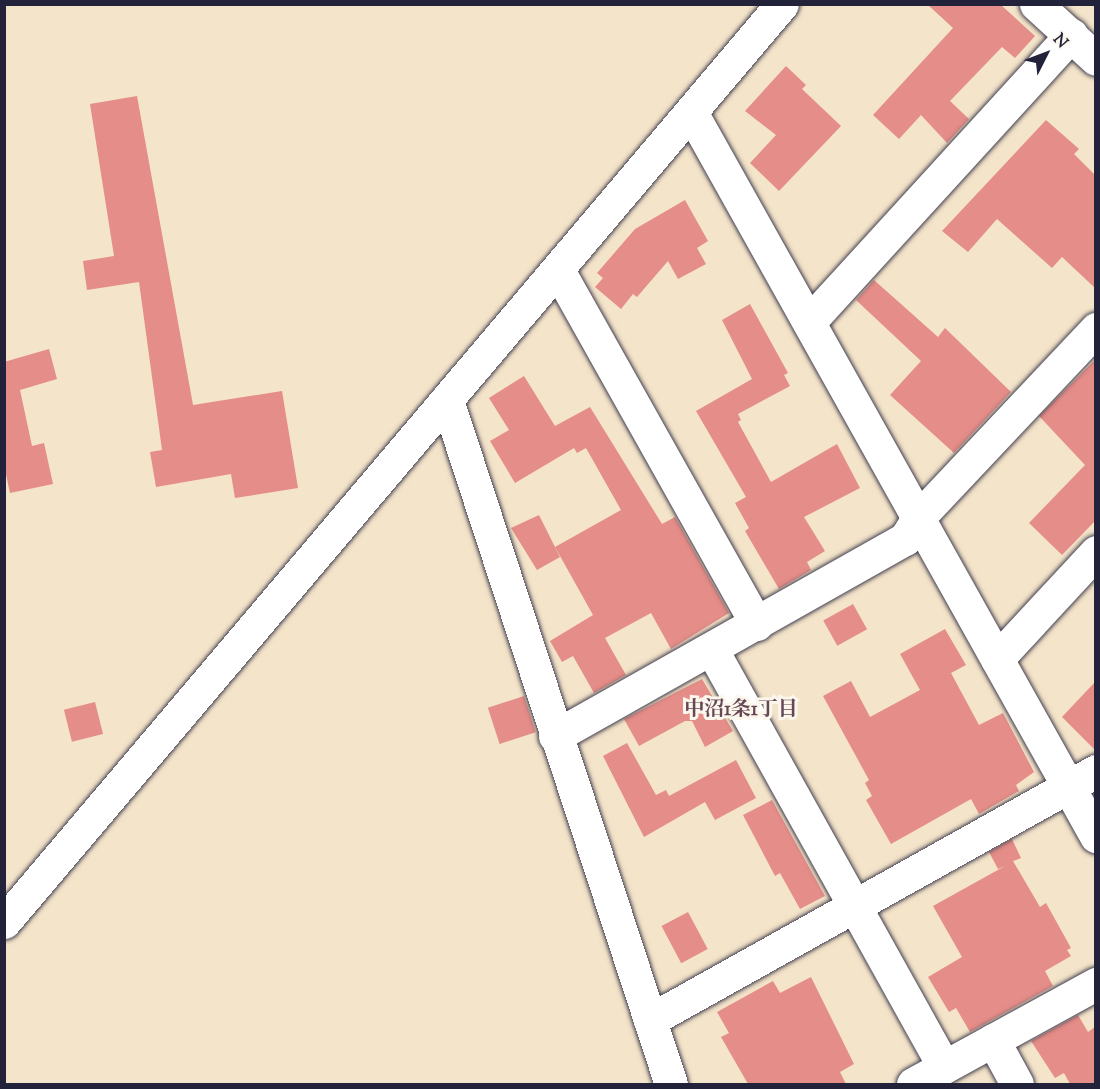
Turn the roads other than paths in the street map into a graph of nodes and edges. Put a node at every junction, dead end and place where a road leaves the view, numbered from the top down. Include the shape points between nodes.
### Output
1 (782, 4) edge
2 (1036, 4) edge
3 (1071, 35) junction
4 (1095, 59) edge
5 (691, 112) junction
6 (558, 270) junction
7 (808, 321) junction
8 (1095, 329) edge
9 (447, 400) junction
10 (918, 518) junction
11 (1095, 552) edge
12 (757, 624) junction
13 (712, 650) junction
14 (997, 659) junction
15 (555, 736) junction
16 (1081, 777) edge
17 (1095, 836) edge
18 (856, 903) junction
19 (4, 922) edge
20 (1095, 984) edge
21 (650, 1020) junction
22 (993, 1040) junction
23 (944, 1067) junction
24 (671, 1084) edge
25 (913, 1084) edge
26 (1017, 1084) edge

1 - 5 street
2 - 3 street
3 - 4 street
3 - 7 street
5 - 6 street
5 - 7 street
6 - 9 street
6 - 12 street
7 - 10 street
8 - 10 street
9 - 15 street
9 - 19 street
10 - 12 street via 905,539
10 - 14 street
11 - 14 street
12 - 13 street
13 - 15 street
13 - 18 street
14 - 16 street
15 - 21 street
16 - 17 street
16 - 18 street
18 - 21 street
18 - 23 street
20 - 22 street
21 - 24 street
22 - 23 street
22 - 26 street
23 - 25 street

